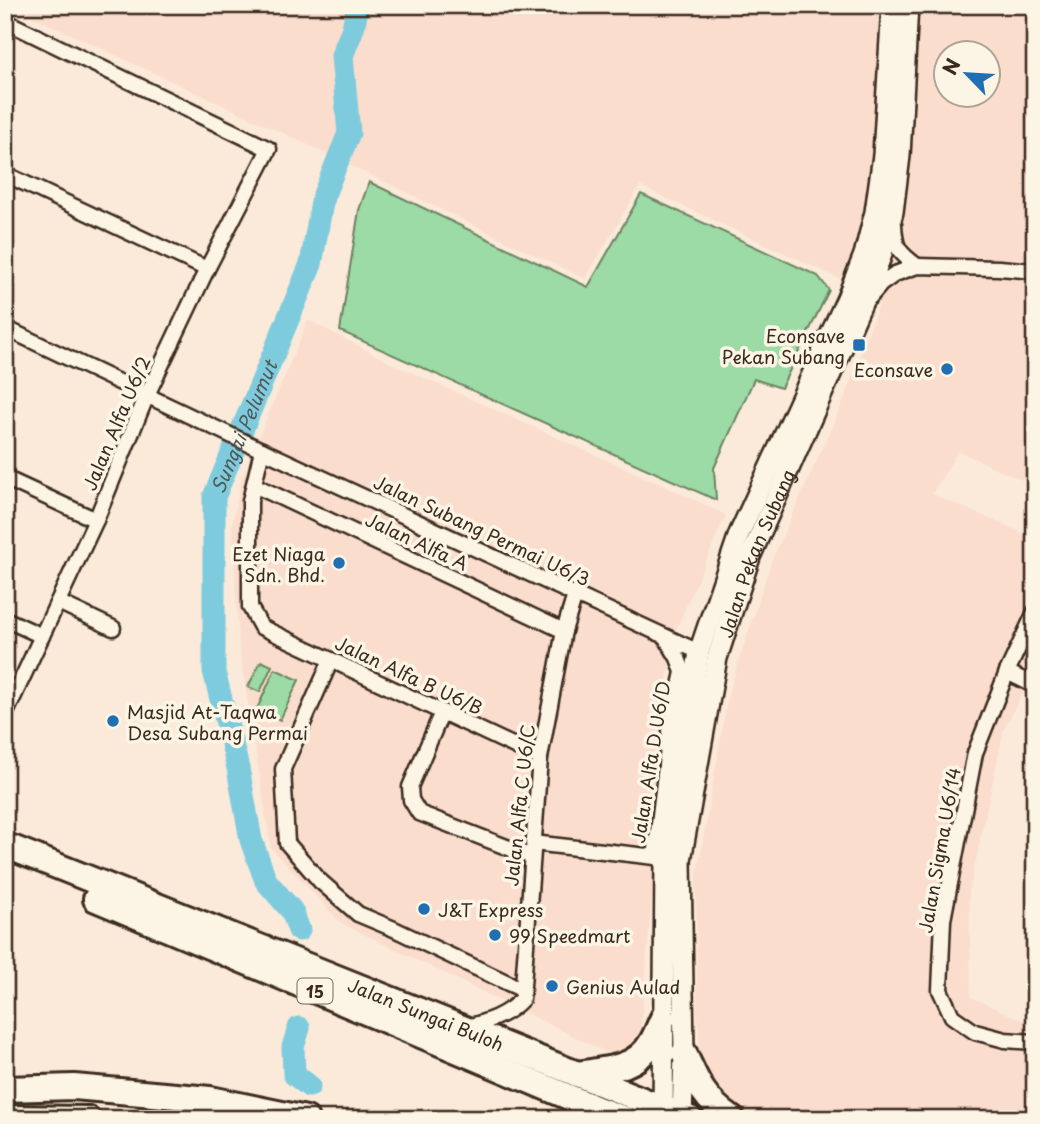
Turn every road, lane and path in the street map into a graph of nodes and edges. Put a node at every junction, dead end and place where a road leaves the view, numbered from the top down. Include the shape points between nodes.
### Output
1 (892, 5) edge
2 (908, 5) edge
3 (5, 21) edge
4 (5, 174) edge
5 (893, 212) junction
6 (917, 266) junction
7 (207, 269) junction
8 (1035, 271) edge
9 (861, 306) junction
10 (5, 328) edge
11 (147, 395) junction
12 (255, 447) junction
13 (5, 478) edge
14 (254, 485) junction
15 (96, 520) junction
16 (575, 595) junction
17 (58, 602) junction
18 (1035, 612) edge
19 (5, 619) edge
20 (113, 628) dead end
21 (564, 631) junction
22 (42, 636) junction
23 (665, 636) junction
24 (699, 652) junction
25 (331, 660) junction
26 (1007, 672) junction
27 (1035, 686) edge
28 (442, 712) junction
29 (5, 715) edge
30 (540, 758) junction
31 (5, 848) edge
32 (533, 850) junction
33 (660, 857) junction
34 (5, 860) edge
35 (523, 990) junction
36 (663, 1018) junction
37 (464, 1028) junction
38 (1035, 1042) edge
39 (684, 1053) junction
40 (577, 1074) junction
41 (5, 1088) edge
42 (605, 1114) edge
43 (676, 1116) edge
44 (5, 1118) edge
45 (88, 1119) edge
46 (306, 1119) edge
47 (625, 1119) edge
48 (732, 1119) edge

1 - 24 main road, Jalan Pekan Subang via 883,155 876,212 864,255 739,534
2 - 5 main road, Jalan Pekan Subang
3 - 7 street, Jalan Alfa U6/2 via 269,149
4 - 7 street
5 - 6 street via 895,241 902,255
5 - 9 main road, Jalan Pekan Subang
6 - 8 street
6 - 9 street via 895,274
7 - 11 street, Jalan Alfa U6/2
9 - 39 main road, Jalan Pekan Subang via 750,557 717,659 681,860
10 - 11 street
11 - 12 street, Jalan Subang Permai U6/3
11 - 15 street, Jalan Alfa U6/2
12 - 14 street
12 - 16 street, Jalan Subang Permai U6/3
13 - 15 street
14 - 21 street, Jalan Alfa A
14 - 25 street, Jalan Alfa B U6/B via 250,607 261,627
15 - 17 street, Jalan Alfa U6/2
16 - 21 street, Jalan Alfa C U6/C
16 - 23 street, Jalan Subang Permai U6/3
17 - 20 street
17 - 22 street, Jalan Alfa U6/2
18 - 26 street, Jalan Sigma U6/14
19 - 22 street
21 - 30 street, Jalan Alfa C U6/C
22 - 29 street, Jalan Alfa U6/2
23 - 24 street, Jalan Subang Permai U6/3
23 - 33 street, Jalan Alfa D U6/D via 683,672 670,732
24 - 33 main road, Jalan Pekan Subang
25 - 28 street, Jalan Alfa B U6/B
25 - 35 street via 284,769 287,843 320,881 358,914
26 - 27 street
26 - 38 street, Jalan Sigma U6/14 via 975,753 943,920 940,989 951,1016 975,1032
28 - 30 street, Jalan Alfa B U6/B
28 - 32 street via 410,787 419,813
30 - 32 street, Jalan Alfa C U6/C
31 - 37 highway, Jalan Sungai Buloh / 15
32 - 33 street
32 - 35 street, Jalan Alfa C U6/C
33 - 36 main road, Jalan Pekan Subang
34 - 42 highway, Jalan Sungai Buloh / 15
35 - 37 street via 522,999 496,1018
36 - 40 highway via 638,1058 625,1066
36 - 43 main road, Jalan Pekan Subang
37 - 40 highway, Jalan Sungai Buloh / 15
39 - 43 main road, Jalan Pekan Subang
39 - 48 highway via 699,1086
40 - 43 highway, Jalan Sungai Buloh / 15
41 - 46 highway via 74,1087 210,1098
42 - 47 highway, Jalan Sungai Buloh / 15
44 - 45 highway

